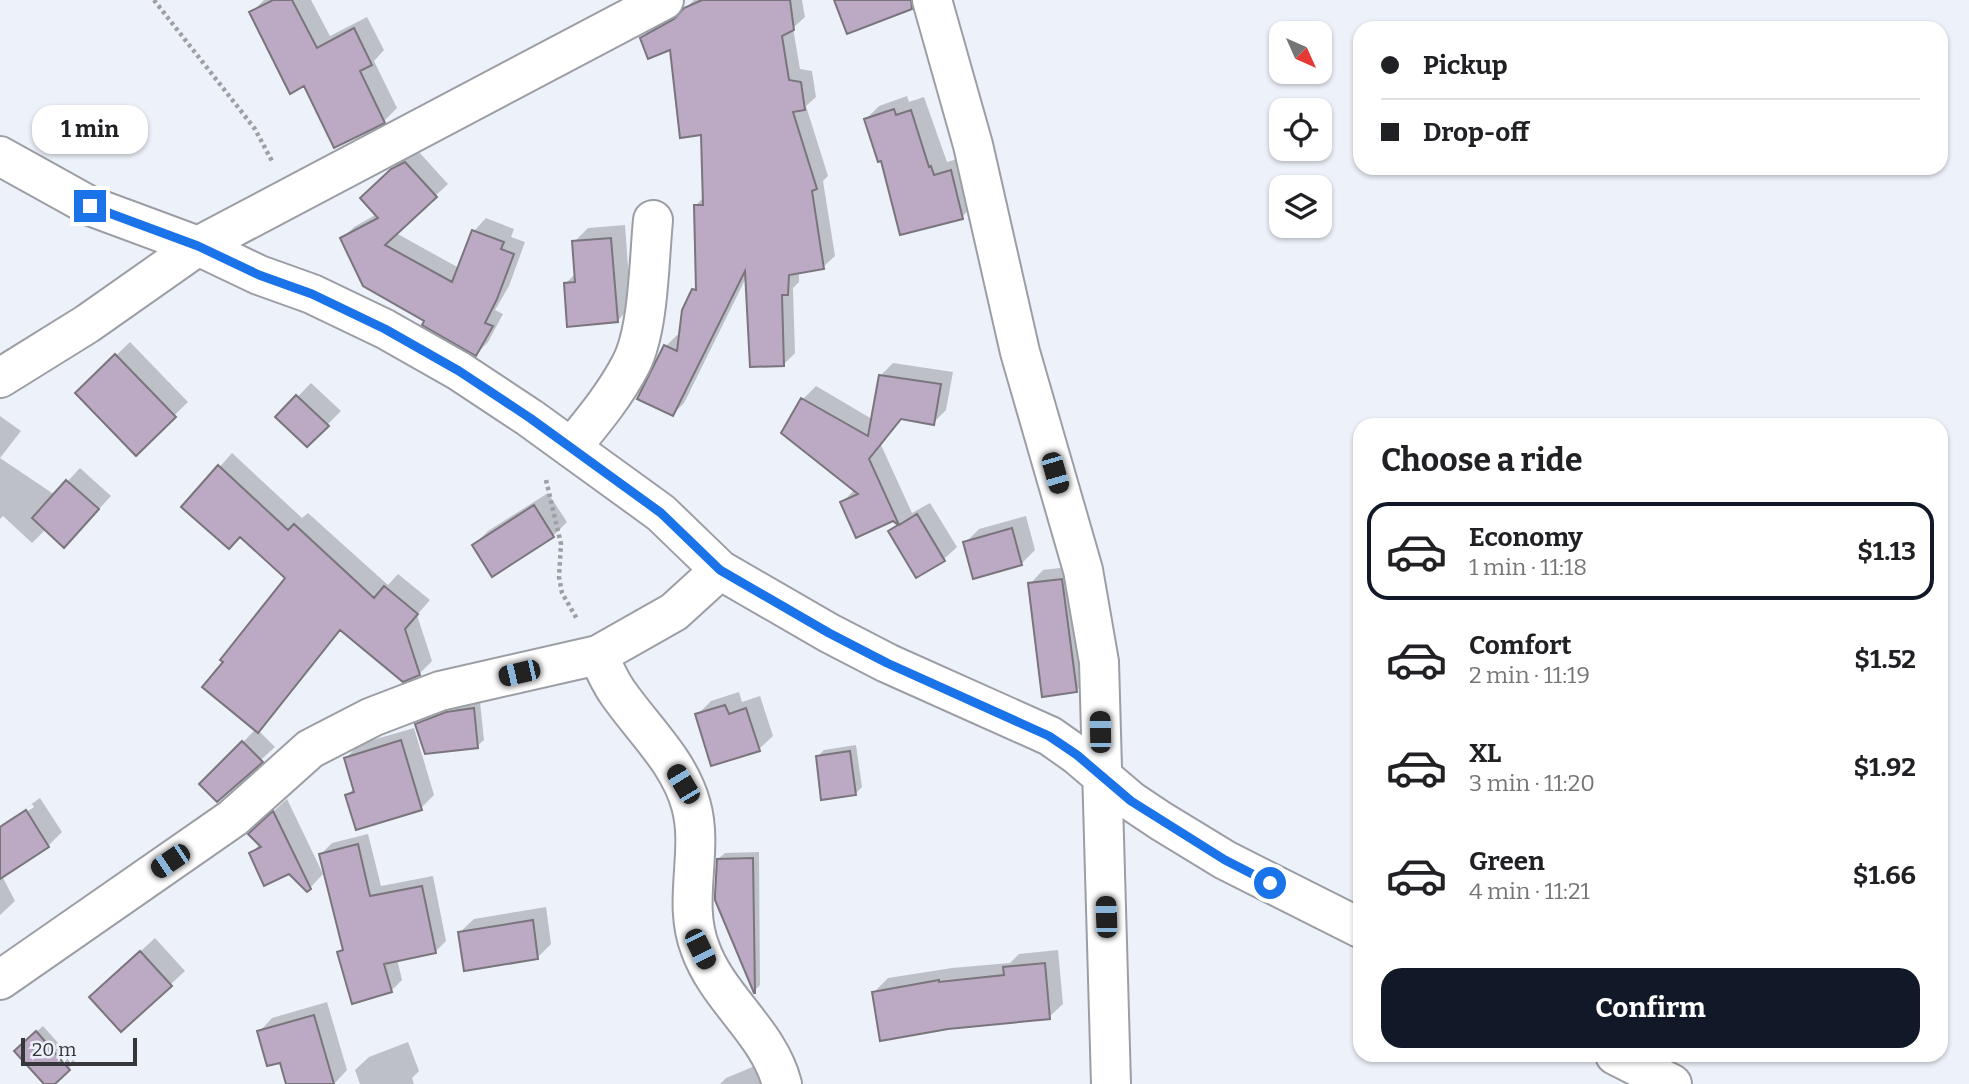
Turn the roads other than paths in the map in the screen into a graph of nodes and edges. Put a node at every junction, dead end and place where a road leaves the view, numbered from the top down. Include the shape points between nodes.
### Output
1 (664, 0) edge
2 (932, 0) edge
3 (0, 156) edge
4 (653, 220) dead end
5 (198, 246) junction
6 (3, 372) edge
7 (571, 448) junction
8 (720, 570) junction
9 (598, 655) junction
10 (1101, 778) junction
11 (1353, 924) edge
12 (0, 981) edge
13 (1629, 1062) edge
14 (782, 1084) edge
15 (1111, 1084) edge
16 (1672, 1084) edge

1 - 5 street
2 - 10 street via 973,145 1020,352 1083,570 1099,662
3 - 5 street via 90,206
4 - 7 street via 644,315 632,362
5 - 6 street via 87,324
5 - 7 street via 385,329 459,371
7 - 8 street via 661,513
8 - 9 street via 674,612
8 - 10 street via 887,663 1049,736
9 - 12 street via 440,691 372,717 310,749 233,818
9 - 14 street via 615,691 683,784 695,835 692,924 700,949 711,972 775,1060
10 - 11 street via 1225,860
10 - 15 street
13 - 16 street

